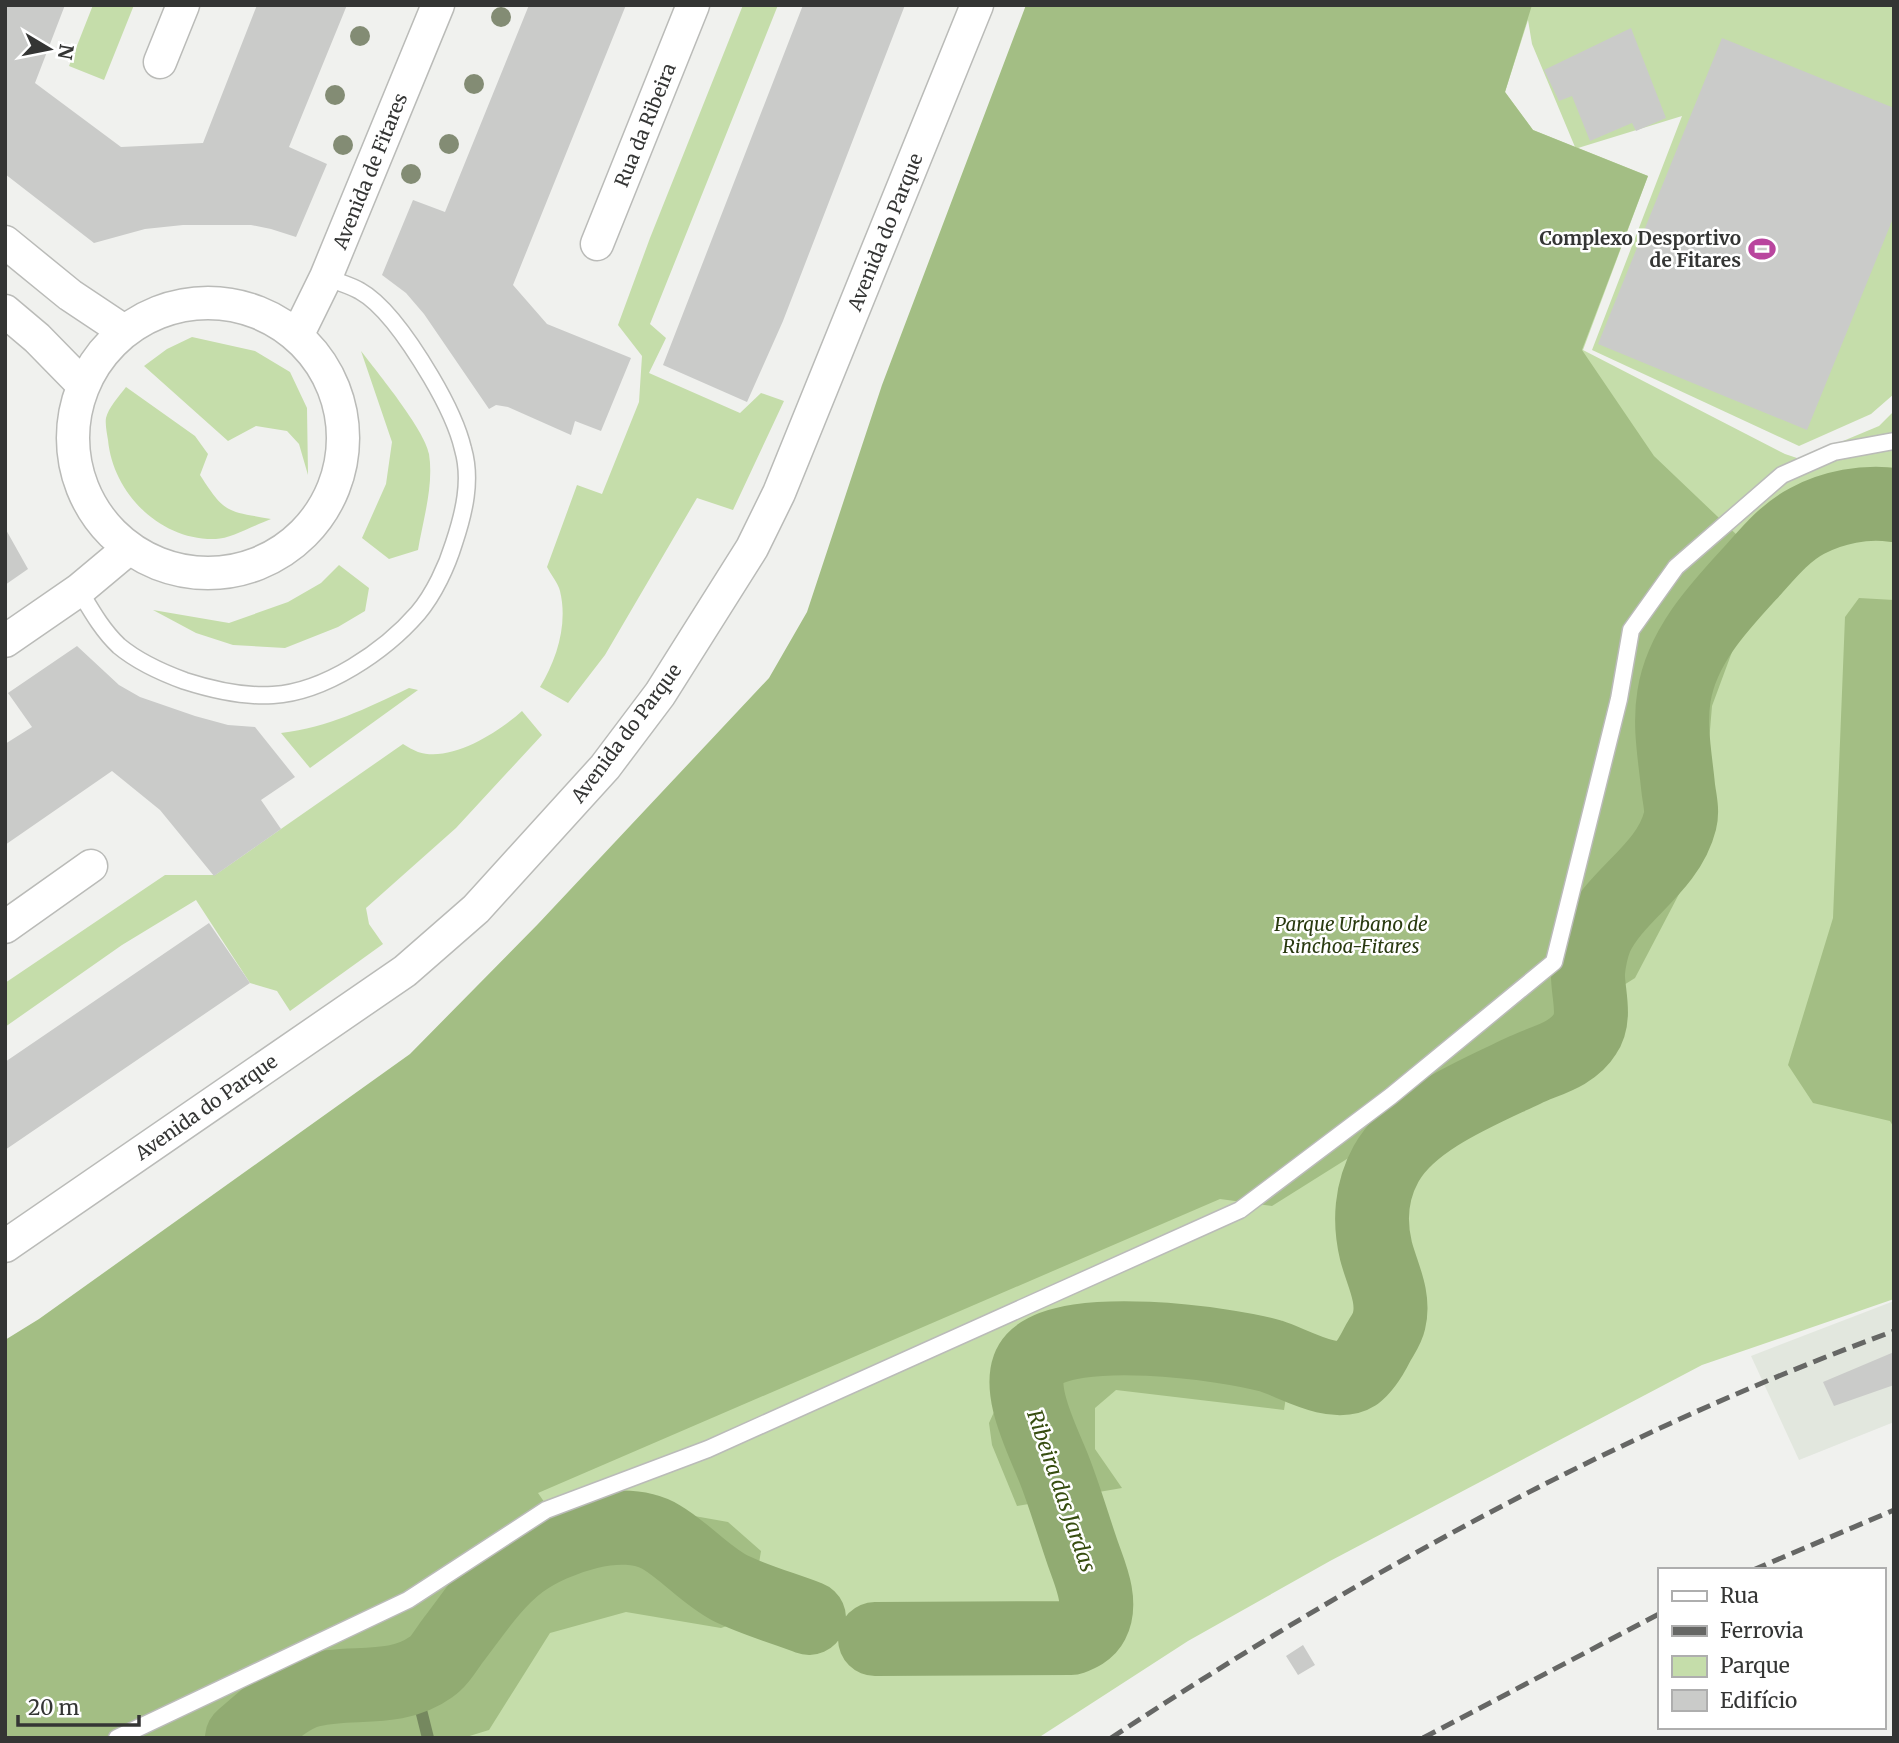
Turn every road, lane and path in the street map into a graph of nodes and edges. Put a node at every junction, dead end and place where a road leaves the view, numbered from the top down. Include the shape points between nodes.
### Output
1 (183, 5) edge
2 (438, 5) edge
3 (693, 5) edge
4 (977, 5) edge
5 (159, 62) dead end
6 (5, 242) edge
7 (597, 244) dead end
8 (326, 277) junction
9 (5, 312) edge
10 (124, 331) junction
11 (297, 335) junction
12 (83, 386) junction
13 (1894, 441) edge
14 (128, 549) junction
15 (79, 590) junction
16 (5, 641) edge
17 (91, 866) dead end
18 (5, 927) edge
19 (5, 1246) edge
20 (117, 1738) edge

1 - 5 street
2 - 8 street, Avenida de Fitares
3 - 7 street, Rua da Ribeira
4 - 19 street, Avenida do Parque via 779,493 752,548 660,694 605,767 476,909 405,971
6 - 10 street via 70,295
8 - 11 street, Avenida de Fitares
8 - 15 lane via 362,292 410,341 446,402 464,450 467,489 459,529 447,564 419,612 379,650 343,672 308,688 275,695 241,694 173,677 120,646 96,620
9 - 12 street
10 - 11 street via 156,312 193,303 230,304 266,315
10 - 12 street via 100,355
11 - 14 street via 324,368 340,407 343,449 333,489 312,526 283,551 246,568 205,575 165,568
12 - 14 street via 73,421 74,457 83,492 102,523
13 - 20 lane via 1834,452 1782,475 1676,568 1631,630 1619,699 1554,962 1391,1096 1240,1210 708,1449 547,1510 408,1600
14 - 15 street
15 - 16 street
17 - 18 street

